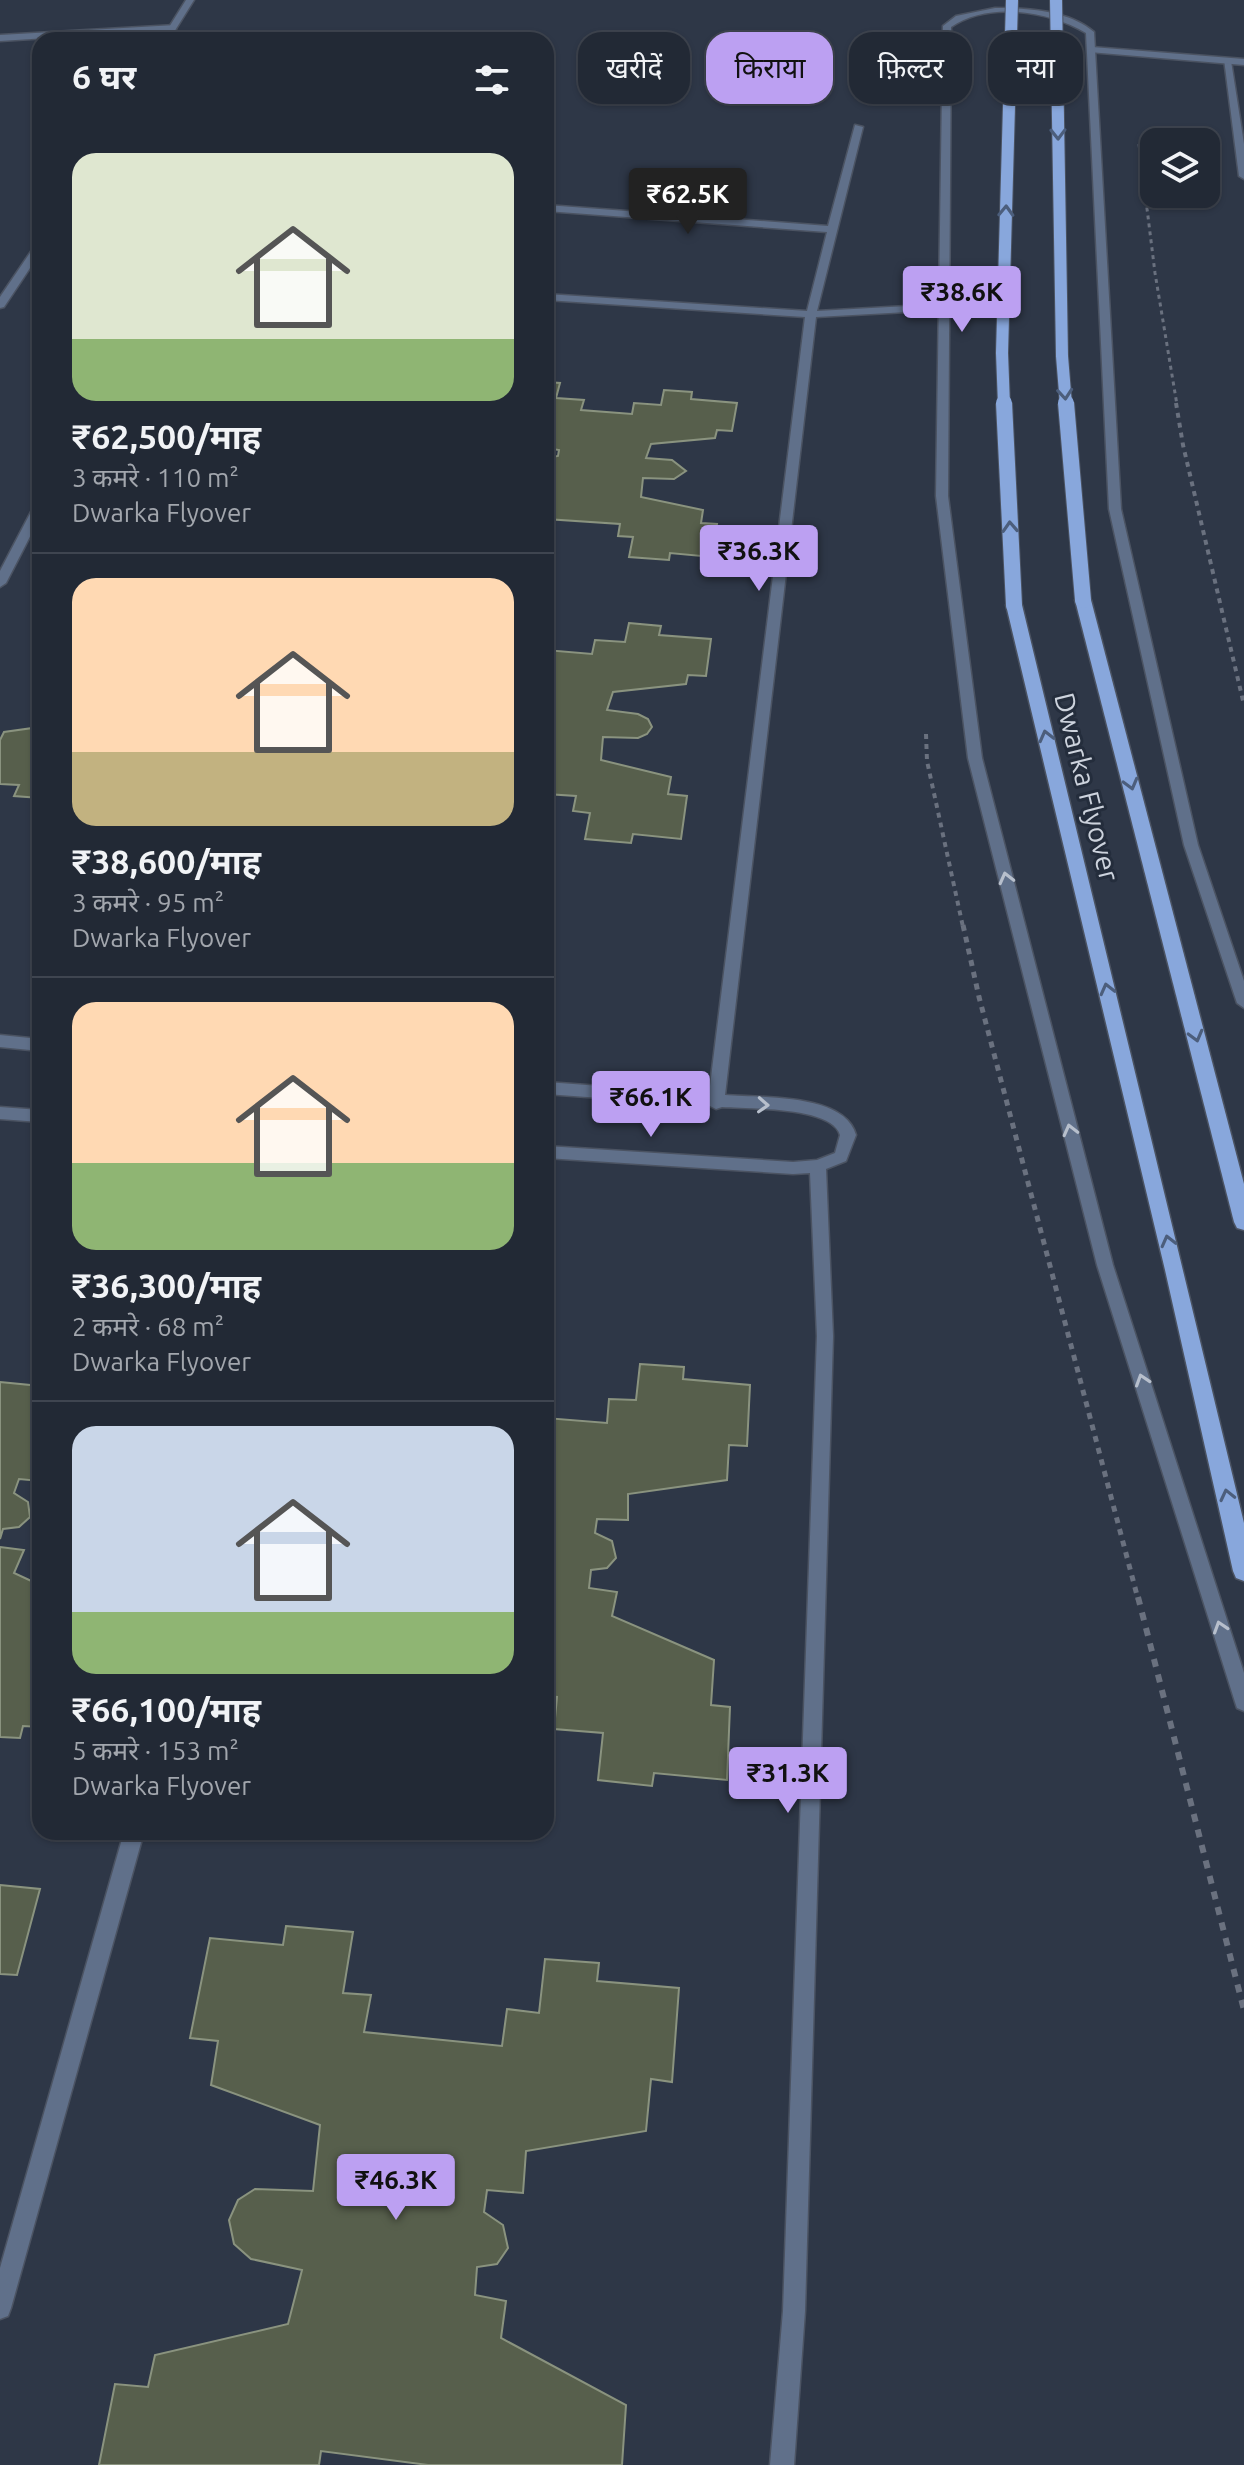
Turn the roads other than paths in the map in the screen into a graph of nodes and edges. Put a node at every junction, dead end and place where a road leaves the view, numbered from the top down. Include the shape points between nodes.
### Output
1 (190, 0) edge
2 (1012, 0) edge
3 (1056, 0) edge
4 (173, 27) junction
5 (94, 32) edge
6 (170, 32) edge
7 (32, 36) edge
8 (0, 38) edge
9 (1092, 50) junction
10 (1227, 61) junction
11 (1244, 62) edge
12 (858, 127) dead end
13 (1244, 176) edge
14 (554, 209) edge
15 (832, 229) junction
16 (32, 264) edge
17 (554, 298) edge
18 (0, 305) edge
19 (944, 307) junction
20 (811, 314) junction
21 (32, 521) edge
22 (0, 583) edge
23 (1244, 1003) edge
24 (0, 1041) edge
25 (32, 1044) edge
26 (554, 1089) edge
27 (716, 1103) junction
28 (0, 1113) edge
29 (32, 1115) edge
30 (554, 1153) edge
31 (818, 1166) junction
32 (1244, 1222) edge
33 (1244, 1571) edge
34 (1244, 1702) edge
35 (132, 1840) edge
36 (0, 2308) edge
37 (782, 2465) edge

1 - 4 street
33 -> 2 main road, Dwarka Flyover, bridge via 1014,605 1002,353
3 -> 32 main road, Dwarka Flyover, bridge via 1062,356 1083,600
4 - 5 street
4 - 6 street
7 - 8 street
9 - 10 street
9 - 19 street via 1090,32 1076,21 1027,5 982,4 950,20
9 - 23 street via 1115,509 1191,845
10 - 11 street
10 - 13 street
12 - 15 street
14 - 15 street
15 - 20 street
16 - 18 street
17 - 20 street
19 - 20 street
34 -> 19 street via 1105,1265 975,758 942,496
20 - 27 street
21 - 22 street
24 - 25 street
26 - 27 street
27 -> 31 street via 804,1107 833,1114 846,1126 849,1143 841,1157
28 - 29 street
30 - 31 street
31 - 37 street via 825,1352 794,2311
35 - 36 street

